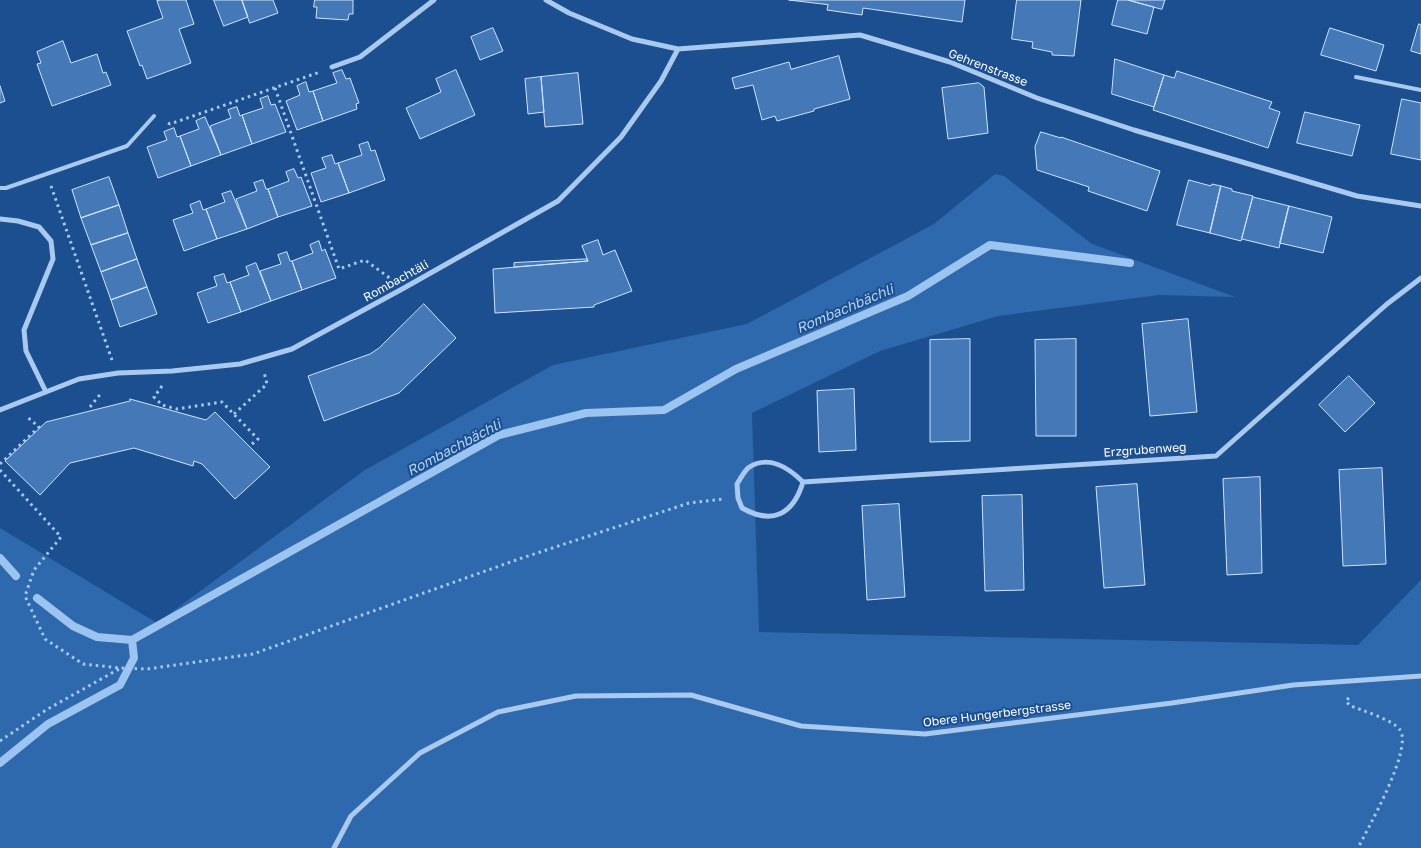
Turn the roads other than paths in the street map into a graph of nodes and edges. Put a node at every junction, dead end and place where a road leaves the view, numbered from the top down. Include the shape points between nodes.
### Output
1 (434, 0) edge
2 (546, 0) edge
3 (678, 49) junction
4 (332, 67) road end
5 (1356, 77) dead end
6 (1421, 90) edge
7 (154, 116) road end
8 (0, 188) edge
9 (1421, 206) edge
10 (0, 219) edge
11 (1421, 278) edge
12 (46, 392) junction
13 (0, 410) edge
14 (803, 482) junction
15 (1421, 676) edge
16 (334, 848) edge

1 - 4 street via 360,56
2 - 3 street, Gehrenstrasse via 632,39
3 - 9 street, Gehrenstrasse via 860,35 950,62 1037,98 1134,130 1357,196
3 - 12 street, Rombachtäli via 661,81 620,137 558,201 292,349 240,364 118,373 79,380
5 - 6 lane
7 - 8 lane via 127,146
10 - 12 street via 18,220 39,227 50,241 53,259 24,330 26,351
11 - 14 street, Erzgrubenweg via 1387,304 1216,456
12 - 13 street, Rombachtäli
14 - 14 street via 792,504 773,517 742,508 736,484 747,469 761,462 791,470
15 - 16 street, Obere Hungerbergstrasse via 1293,685 925,734 801,726 691,695 576,696 498,712 420,753 351,816

